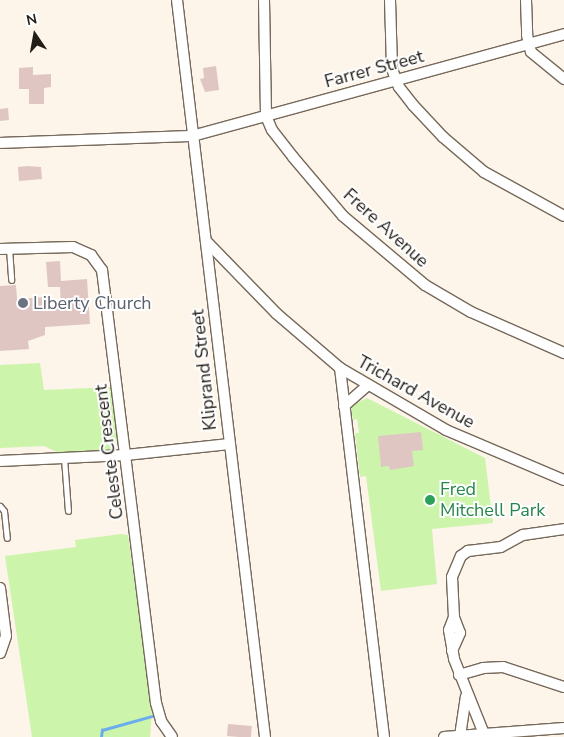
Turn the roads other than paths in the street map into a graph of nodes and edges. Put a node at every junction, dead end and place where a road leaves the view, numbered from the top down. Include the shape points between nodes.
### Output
1 (177, 0) edge
2 (264, 0) edge
3 (390, 0) edge
4 (526, 0) edge
5 (564, 34) edge
6 (528, 44) junction
7 (564, 79) edge
8 (396, 81) junction
9 (266, 116) junction
10 (192, 136) junction
11 (0, 143) edge
12 (564, 216) edge
13 (207, 242) junction
14 (5, 248) edge
15 (11, 280) dead end
16 (564, 353) edge
17 (340, 368) junction
18 (367, 386) junction
19 (344, 406) junction
20 (228, 444) junction
21 (126, 455) junction
22 (64, 458) junction
23 (0, 460) edge
24 (564, 480) edge
25 (0, 506) edge
26 (68, 511) dead end
27 (564, 530) edge
28 (7, 538) dead end
29 (0, 588) edge
30 (0, 653) edge
31 (460, 675) junction
32 (564, 686) edge
33 (466, 696) junction
34 (564, 728) edge
35 (484, 734) junction
36 (460, 736) edge
37 (172, 737) edge
38 (265, 737) edge
39 (384, 737) edge
40 (444, 737) edge

1 - 10 street, Kliprand Street
2 - 9 street, Frere Avenue
3 - 8 street via 390,64
4 - 6 street
5 - 6 street, Farrer Street
6 - 7 street via 535,57
6 - 8 street, Farrer Street
8 - 9 street, Farrer Street
8 - 12 street via 428,122 464,156 506,186
9 - 10 street, Farrer Street
9 - 16 street, Frere Avenue via 276,136 344,216 425,285 471,312
10 - 11 street, Farrer Street
10 - 13 street, Kliprand Street
13 - 17 street, Trichard Avenue via 277,314
13 - 20 street, Kliprand Street
14 - 15 lane
14 - 21 street, Celeste Crescent via 73,247 86,251 99,264 106,286
17 - 18 street, Trichard Avenue
17 - 19 street
18 - 19 street
18 - 24 street, Trichard Avenue via 446,430
19 - 39 street
20 - 21 street
20 - 38 street, Kliprand Street
21 - 22 street
21 - 37 street, Celeste Crescent via 156,702 161,721
22 - 23 street
22 - 26 lane
25 - 28 lane via 4,511
27 - 31 street via 527,534 501,547 463,553 452,577 454,617 460,633 452,651
29 - 30 street via 6,636
31 - 32 street via 483,668 503,668
31 - 33 street
33 - 35 street
33 - 36 street
34 - 35 street
35 - 36 street
36 - 40 street

